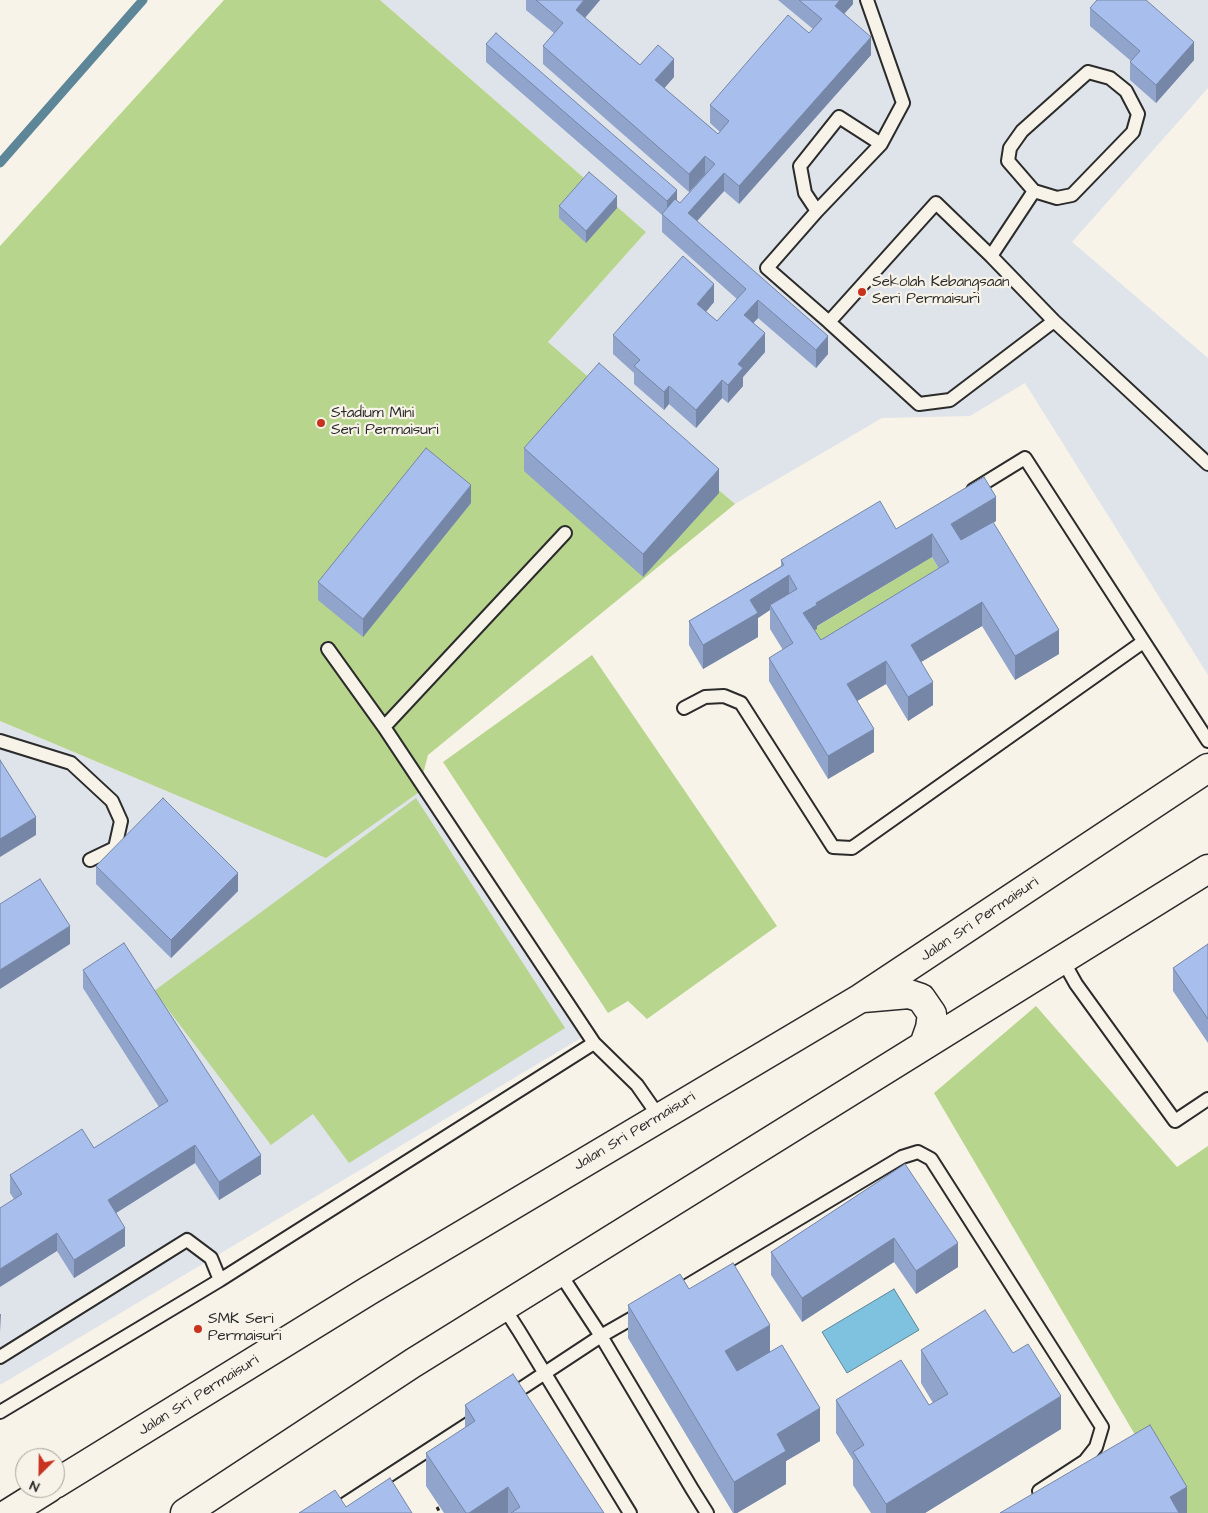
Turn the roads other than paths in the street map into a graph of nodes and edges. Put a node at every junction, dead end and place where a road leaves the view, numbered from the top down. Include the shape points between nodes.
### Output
1 (867, 0) edge
2 (880, 144) junction
3 (1034, 191) junction
4 (817, 211) junction
5 (991, 256) junction
6 (1054, 321) junction
7 (829, 322) junction
8 (1208, 464) edge
9 (958, 498) edge
10 (565, 533) dead end
11 (1143, 642) junction
12 (328, 649) dead end
13 (684, 708) dead end
14 (384, 727) junction
15 (0, 741) edge
16 (1208, 742) edge
17 (1208, 768) edge
18 (90, 860) dead end
19 (1208, 869) edge
20 (1062, 959) junction
21 (861, 998) junction
22 (594, 1043) junction
23 (924, 1045) junction
24 (1208, 1099) edge
25 (660, 1118) junction
26 (559, 1272) junction
27 (220, 1280) junction
28 (503, 1306) junction
29 (601, 1336) junction
30 (0, 1357) edge
31 (545, 1373) junction
32 (0, 1412) edge
33 (65, 1478) edge
34 (1029, 1497) edge
35 (33, 1498) edge
36 (9, 1513) edge
37 (185, 1513) edge
38 (331, 1513) edge
39 (630, 1513) edge
40 (707, 1513) edge

1 - 2 lane via 903,103
2 - 4 lane
2 - 4 lane via 839,117 800,166 805,193
3 - 3 lane via 1008,162 1010,148 1022,131 1088,72 1110,78 1126,91 1138,114 1133,132 1072,195 1057,198
3 - 5 lane
4 - 7 lane via 767,268
5 - 6 lane
5 - 7 lane via 936,203
6 - 7 lane via 950,400 919,404
6 - 8 lane
9 - 11 lane via 1025,458
10 - 14 lane
11 - 13 lane via 852,848 833,847 741,704 724,696 705,698
11 - 16 lane
12 - 14 lane
14 - 22 lane
15 - 18 lane via 71,763 112,801 121,821 116,848
17 - 21 street, Jalan Sri Permaisuri
19 - 20 street
20 - 23 street
20 - 24 lane via 1076,984 1175,1120
21 - 23 street via 909,994 921,998 932,1014
21 - 25 street, Jalan Sri Permaisuri
22 - 25 lane via 637,1085
22 - 27 lane
23 - 26 street
25 - 33 street, Jalan Sri Permaisuri via 368,1291
26 - 28 street
26 - 29 lane
27 - 30 lane via 211,1258 187,1240
27 - 32 lane
28 - 31 lane
28 - 37 street
29 - 31 lane
29 - 34 lane via 902,1157 918,1152 931,1159 1102,1428 1096,1447 1086,1461
29 - 40 lane
31 - 38 lane
31 - 39 lane
35 - 36 street

